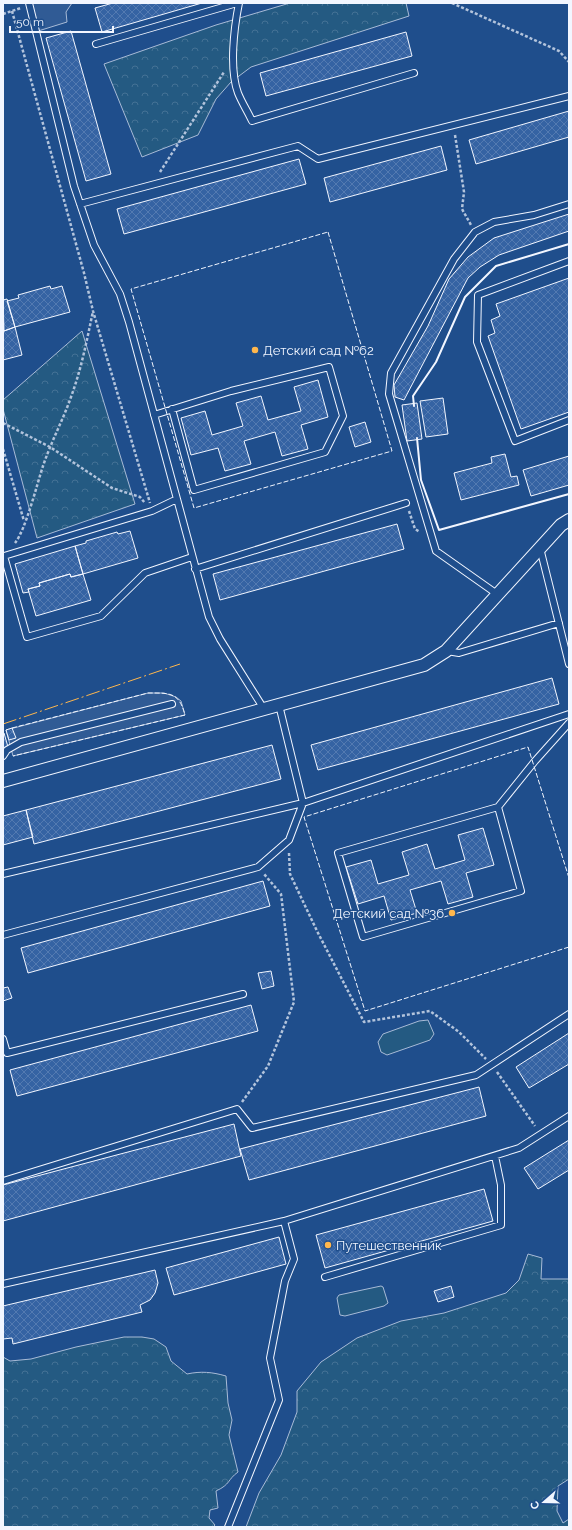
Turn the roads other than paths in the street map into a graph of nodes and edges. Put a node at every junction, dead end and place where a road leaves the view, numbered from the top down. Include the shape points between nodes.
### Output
1 (29, 3) edge
2 (238, 3) edge
3 (96, 44) dead end
4 (414, 73) dead end
5 (569, 96) edge
6 (80, 204) junction
7 (569, 204) edge
8 (569, 260) edge
9 (172, 410) junction
10 (154, 415) junction
11 (569, 420) edge
12 (177, 499) junction
13 (406, 502) dead end
14 (569, 520) edge
15 (540, 548) junction
16 (192, 557) junction
17 (195, 569) junction
18 (496, 594) junction
19 (559, 623) junction
20 (446, 651) junction
21 (569, 664) edge
22 (172, 704) dead end
23 (279, 705) junction
24 (264, 709) junction
25 (569, 714) edge
26 (569, 723) edge
27 (3, 756) edge
28 (3, 781) edge
29 (303, 803) junction
30 (498, 808) junction
31 (3, 874) edge
32 (3, 935) edge
33 (243, 994) dead end
34 (569, 1014) edge
35 (3, 1038) edge
36 (569, 1116) edge
37 (495, 1156) junction
38 (3, 1181) edge
39 (284, 1221) junction
40 (325, 1277) dead end
41 (3, 1284) edge
42 (228, 1527) edge

1 - 6 lane
2 - 3 lane
2 - 4 lane via 233,58 238,92 252,121
5 - 6 lane via 318,159 298,146
6 - 10 lane via 94,245 120,294
7 - 18 lane via 494,222 475,232 454,259 391,373 389,394 436,551
8 - 11 lane via 478,296 477,342 515,441
9 - 9 lane via 232,391 329,367 343,416 325,452 194,490
9 - 10 lane
10 - 12 lane
12 - 16 lane
12 - 16 lane via 152,511 4,556 27,637 101,616 145,573
13 - 17 lane
14 - 15 street
15 - 18 street
15 - 19 lane
16 - 17 lane
17 - 24 lane via 209,617 220,640
18 - 20 street
19 - 20 lane via 459,653
19 - 21 lane
20 - 23 street via 424,665
22 - 27 lane via 21,742 7,750
23 - 24 street
23 - 29 lane
24 - 28 street
25 - 29 lane
26 - 30 lane
29 - 31 lane
29 - 32 lane via 289,840 258,867
30 - 30 lane via 338,853 363,937 521,891
33 - 35 lane via 7,1052
34 - 38 lane via 476,1075 252,1128 237,1109
36 - 37 lane via 519,1148
37 - 39 lane
37 - 40 lane via 501,1185 501,1225
39 - 41 lane
39 - 42 lane via 294,1260 285,1281 270,1358 279,1400

